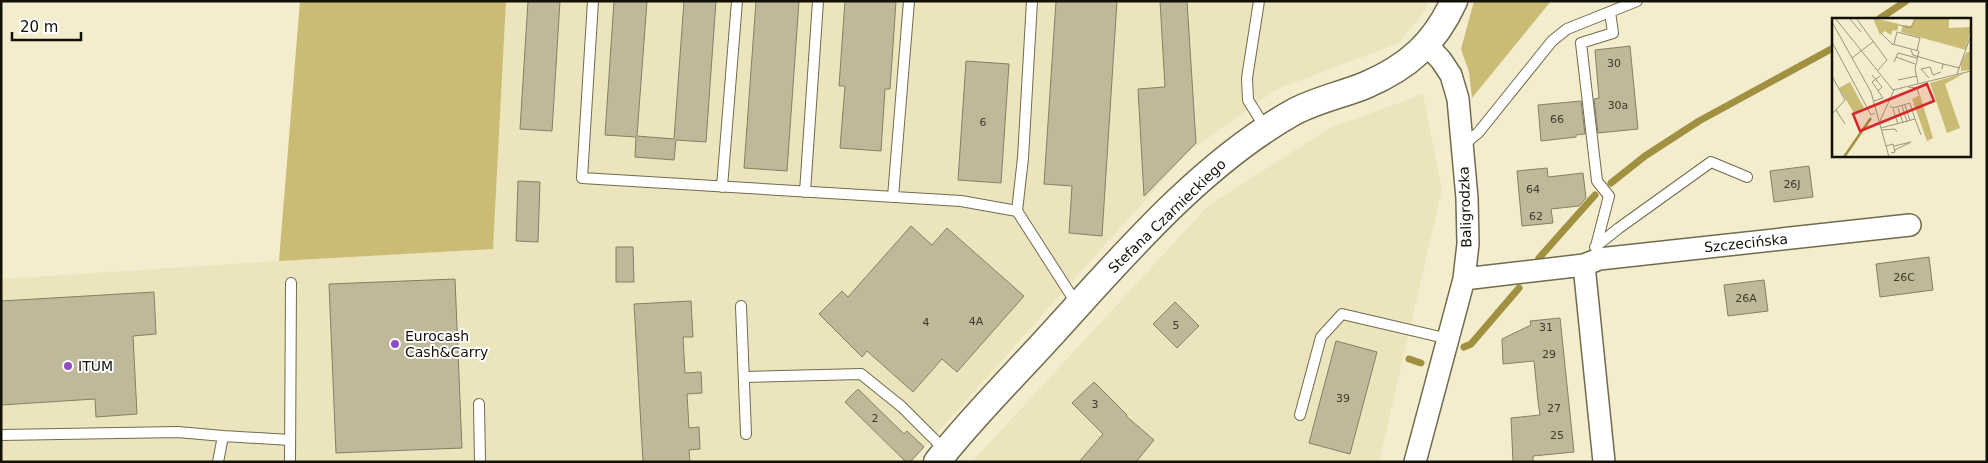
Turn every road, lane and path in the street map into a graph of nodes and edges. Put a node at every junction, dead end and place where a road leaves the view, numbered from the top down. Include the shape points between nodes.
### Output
1 (593, 1) edge
2 (737, 1) edge
3 (818, 1) edge
4 (909, 1) edge
5 (1032, 1) edge
6 (1259, 1) edge
7 (1454, 1) edge
8 (1637, 1) edge
9 (1610, 12) junction
10 (1427, 45) junction
11 (1266, 130) junction
12 (1462, 146) junction
13 (1747, 177) dead end
14 (722, 186) junction
15 (805, 192) junction
16 (892, 197) junction
17 (1017, 210) junction
18 (1910, 225) dead end
19 (1596, 246) junction
20 (1584, 265) junction
21 (1464, 279) junction
22 (291, 283) dead end
23 (741, 306) dead end
24 (1078, 306) junction
25 (1449, 339) junction
26 (744, 377) junction
27 (479, 404) dead end
28 (1300, 415) dead end
29 (746, 434) dead end
30 (1, 435) edge
31 (224, 436) junction
32 (290, 440) junction
33 (941, 456) edge
34 (218, 462) edge
35 (290, 462) edge
36 (480, 462) edge
37 (1415, 462) edge
38 (1604, 462) edge

1 - 14 lane via 582,178
2 - 14 lane
3 - 15 lane
4 - 16 lane
5 - 17 lane
6 - 11 lane via 1247,78 1248,100
7 - 10 street, Stefana Czarnieckiego
8 - 9 lane
9 - 12 lane via 1567,29 1552,41 1478,133
9 - 19 lane via 1613,33 1582,43 1597,181 1609,196
10 - 11 street, Stefana Czarnieckiego via 1398,69 1293,113
10 - 12 street, Baligrodzka via 1451,75 1458,99
11 - 24 street, Stefana Czarnieckiego via 1195,186
12 - 21 street, Baligrodzka via 1468,244
13 - 19 lane via 1711,162
14 - 15 lane
15 - 16 lane
16 - 17 lane via 961,201
17 - 24 lane
18 - 20 street, Szczecińska via 1599,259
19 - 20 lane
20 - 21 street, Szczecińska
20 - 38 street
21 - 25 street, Baligrodzka
22 - 32 lane
23 - 26 lane
24 - 33 street, Stefana Czarnieckiego
25 - 28 lane via 1342,314 1321,337
25 - 37 street, Baligrodzka
26 - 29 lane
26 - 33 lane via 861,374 902,407
27 - 36 lane
30 - 31 lane via 178,432
31 - 32 lane
31 - 34 lane
32 - 35 lane

